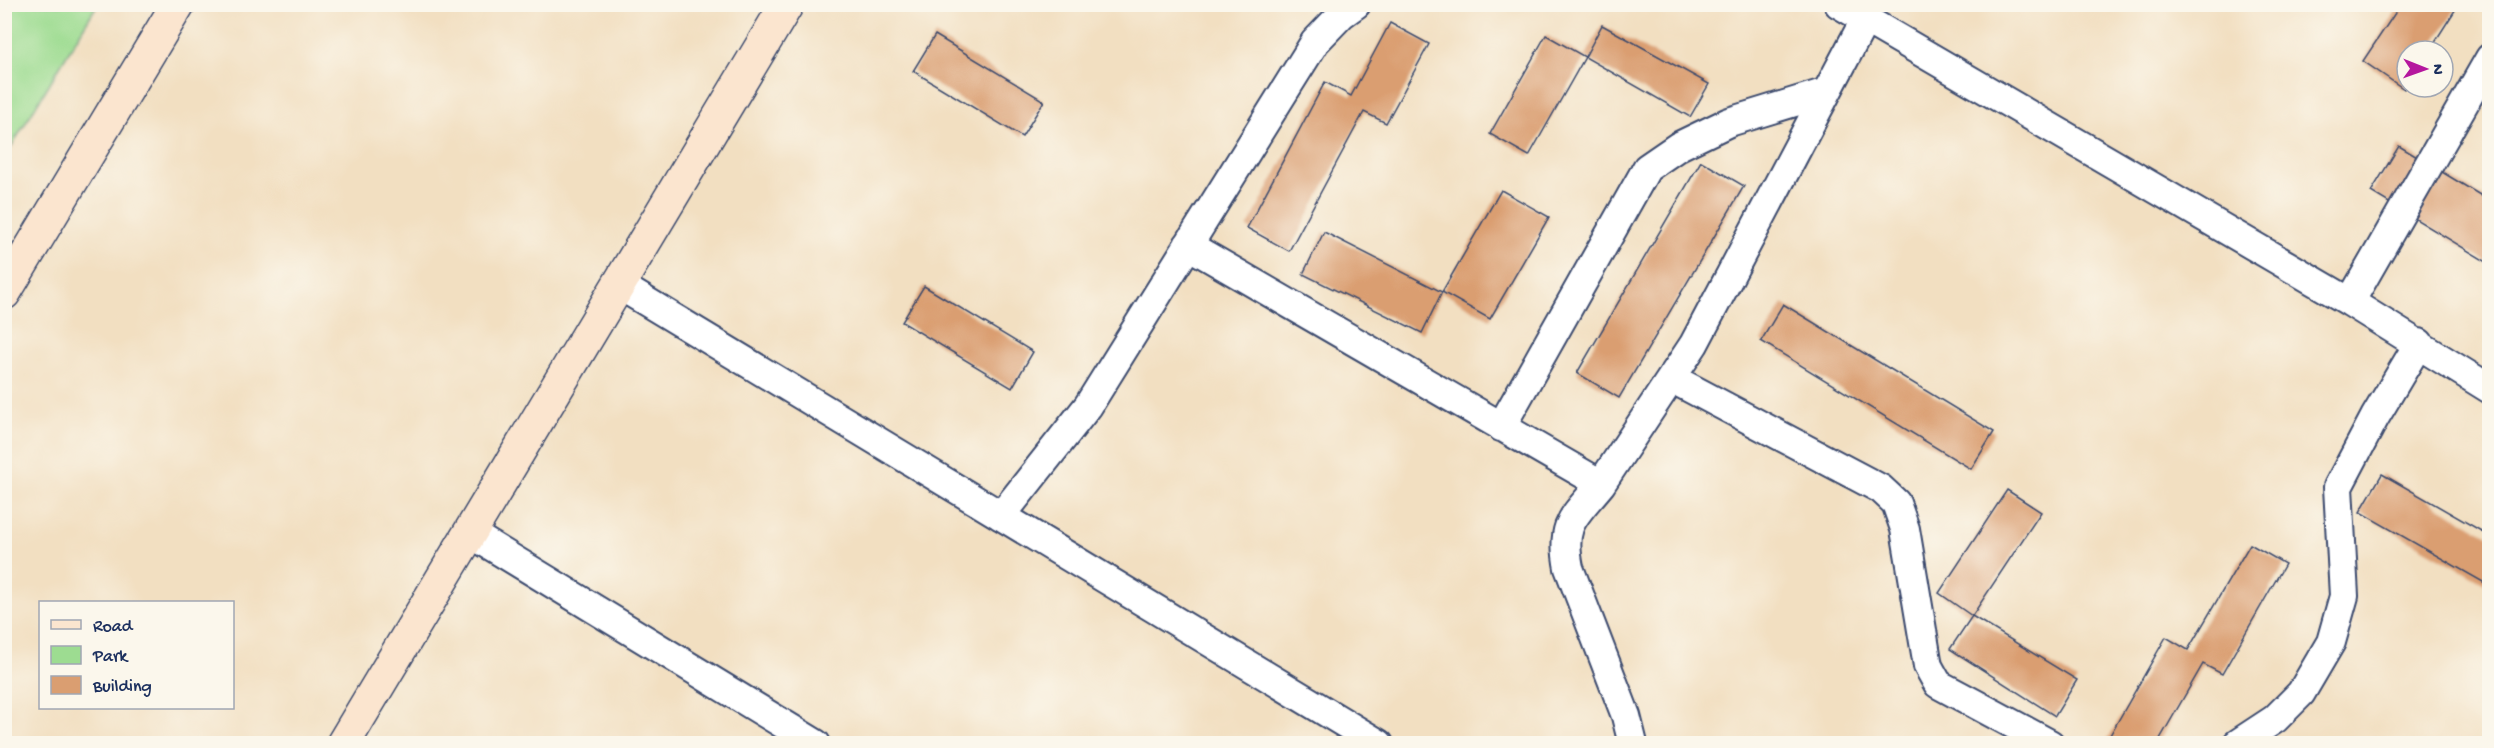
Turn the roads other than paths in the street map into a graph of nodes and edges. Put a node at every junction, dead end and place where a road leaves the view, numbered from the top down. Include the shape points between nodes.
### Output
1 (178, 4) edge
2 (787, 4) edge
3 (1356, 4) edge
4 (1839, 4) edge
5 (1865, 20) junction
6 (2490, 58) edge
7 (1827, 92) junction
8 (1188, 246) junction
9 (619, 285) junction
10 (4, 293) edge
11 (2350, 302) junction
12 (2419, 343) junction
13 (1673, 379) junction
14 (2490, 389) edge
15 (1502, 427) junction
16 (1601, 484) junction
17 (1001, 516) junction
18 (470, 533) junction
19 (344, 744) edge
20 (816, 744) edge
21 (1379, 744) edge
22 (1633, 744) edge
23 (2050, 744) edge
24 (2237, 744) edge

1 - 10 street
2 - 9 street
3 - 8 street via 1315,42
4 - 5 street
5 - 7 street
5 - 11 street
6 - 11 street
7 - 13 street
7 - 15 street via 1729,122 1679,146 1647,168
8 - 15 street
8 - 17 street via 1088,406
9 - 17 street
9 - 18 street
11 - 12 street
12 - 14 street
12 - 24 street via 2338,487 2344,596 2331,642 2301,693 2275,719
13 - 16 street
13 - 23 street via 1881,489 1896,503 1905,529 1928,666 1938,684
15 - 16 street
16 - 22 street via 1568,524 1565,548
17 - 21 street
18 - 19 street
18 - 20 street

